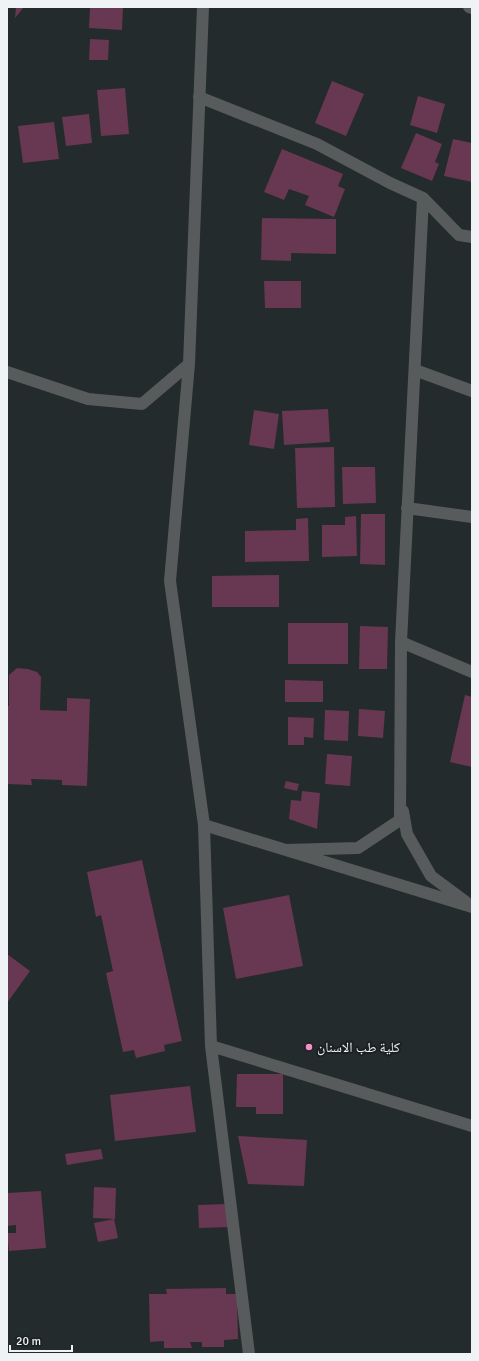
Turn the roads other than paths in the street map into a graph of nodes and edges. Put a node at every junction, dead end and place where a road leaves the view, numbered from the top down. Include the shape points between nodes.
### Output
1 (203, 7) edge
2 (469, 7) edge
3 (472, 8) edge
4 (199, 97) junction
5 (423, 198) junction
6 (472, 237) edge
7 (189, 364) junction
8 (415, 370) junction
9 (7, 372) edge
10 (472, 391) edge
11 (407, 508) junction
12 (472, 517) edge
13 (401, 642) junction
14 (472, 672) edge
15 (400, 795) junction
16 (204, 825) junction
17 (286, 850) junction
18 (472, 907) edge
19 (211, 1046) junction
20 (472, 1126) edge
21 (249, 1354) edge

1 - 4 street
2 - 3 street
4 - 5 street via 317,144
4 - 7 street
5 - 6 street via 459,235
5 - 8 street
7 - 9 street via 142,404 88,399
7 - 16 street via 170,581
8 - 10 street
8 - 11 street
11 - 12 street
11 - 13 street
13 - 14 street
13 - 15 street
15 - 17 street via 400,820 358,848
15 - 18 street via 407,834 431,876
16 - 17 street
16 - 19 street
17 - 18 street
19 - 20 street
19 - 21 street

